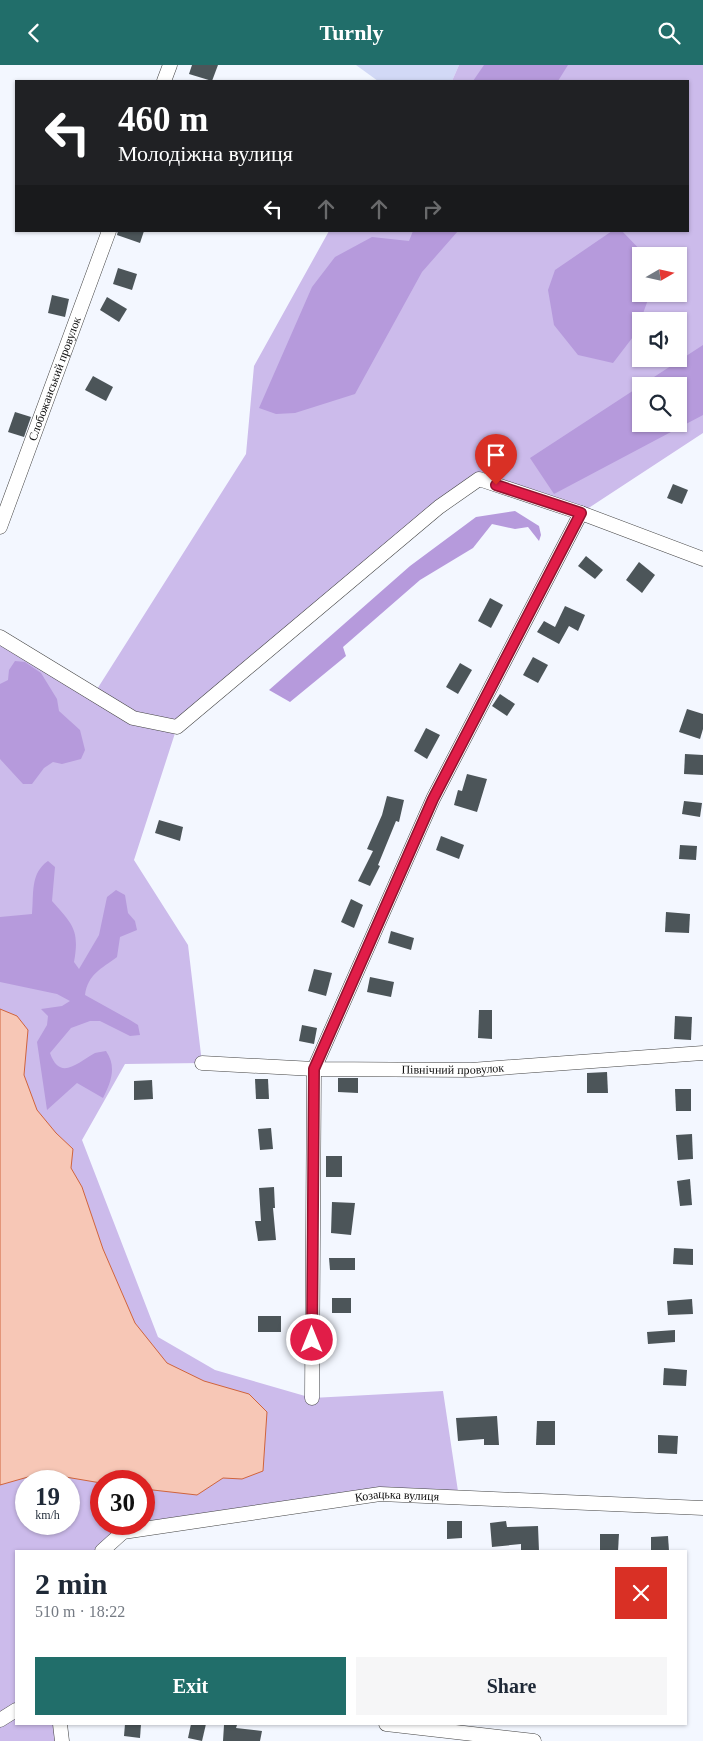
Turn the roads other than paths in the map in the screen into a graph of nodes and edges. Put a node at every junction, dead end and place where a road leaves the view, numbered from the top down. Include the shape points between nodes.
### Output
1 (170, 65) edge
2 (164, 80) edge
3 (108, 232) edge
4 (581, 513) junction
5 (0, 527) edge
6 (703, 559) edge
7 (0, 637) edge
8 (703, 1053) edge
9 (202, 1063) dead end
10 (314, 1069) junction
11 (312, 1398) dead end
12 (703, 1508) edge
13 (103, 1550) edge
14 (15, 1711) edge
15 (0, 1720) edge
16 (60, 1725) edge
17 (395, 1725) edge
18 (62, 1741) edge
19 (534, 1741) edge

1 - 2 street
3 - 5 street, Слобожанський провулок
4 - 6 street
4 - 7 street via 479,479 439,507 177,727 133,718
4 - 10 street via 433,799
8 - 10 street, Північний провулок via 471,1070
9 - 10 street, Північний провулок
10 - 11 street
12 - 13 street, Козацька вулиця via 380,1494 123,1532
14 - 15 street
16 - 18 street
17 - 19 street

